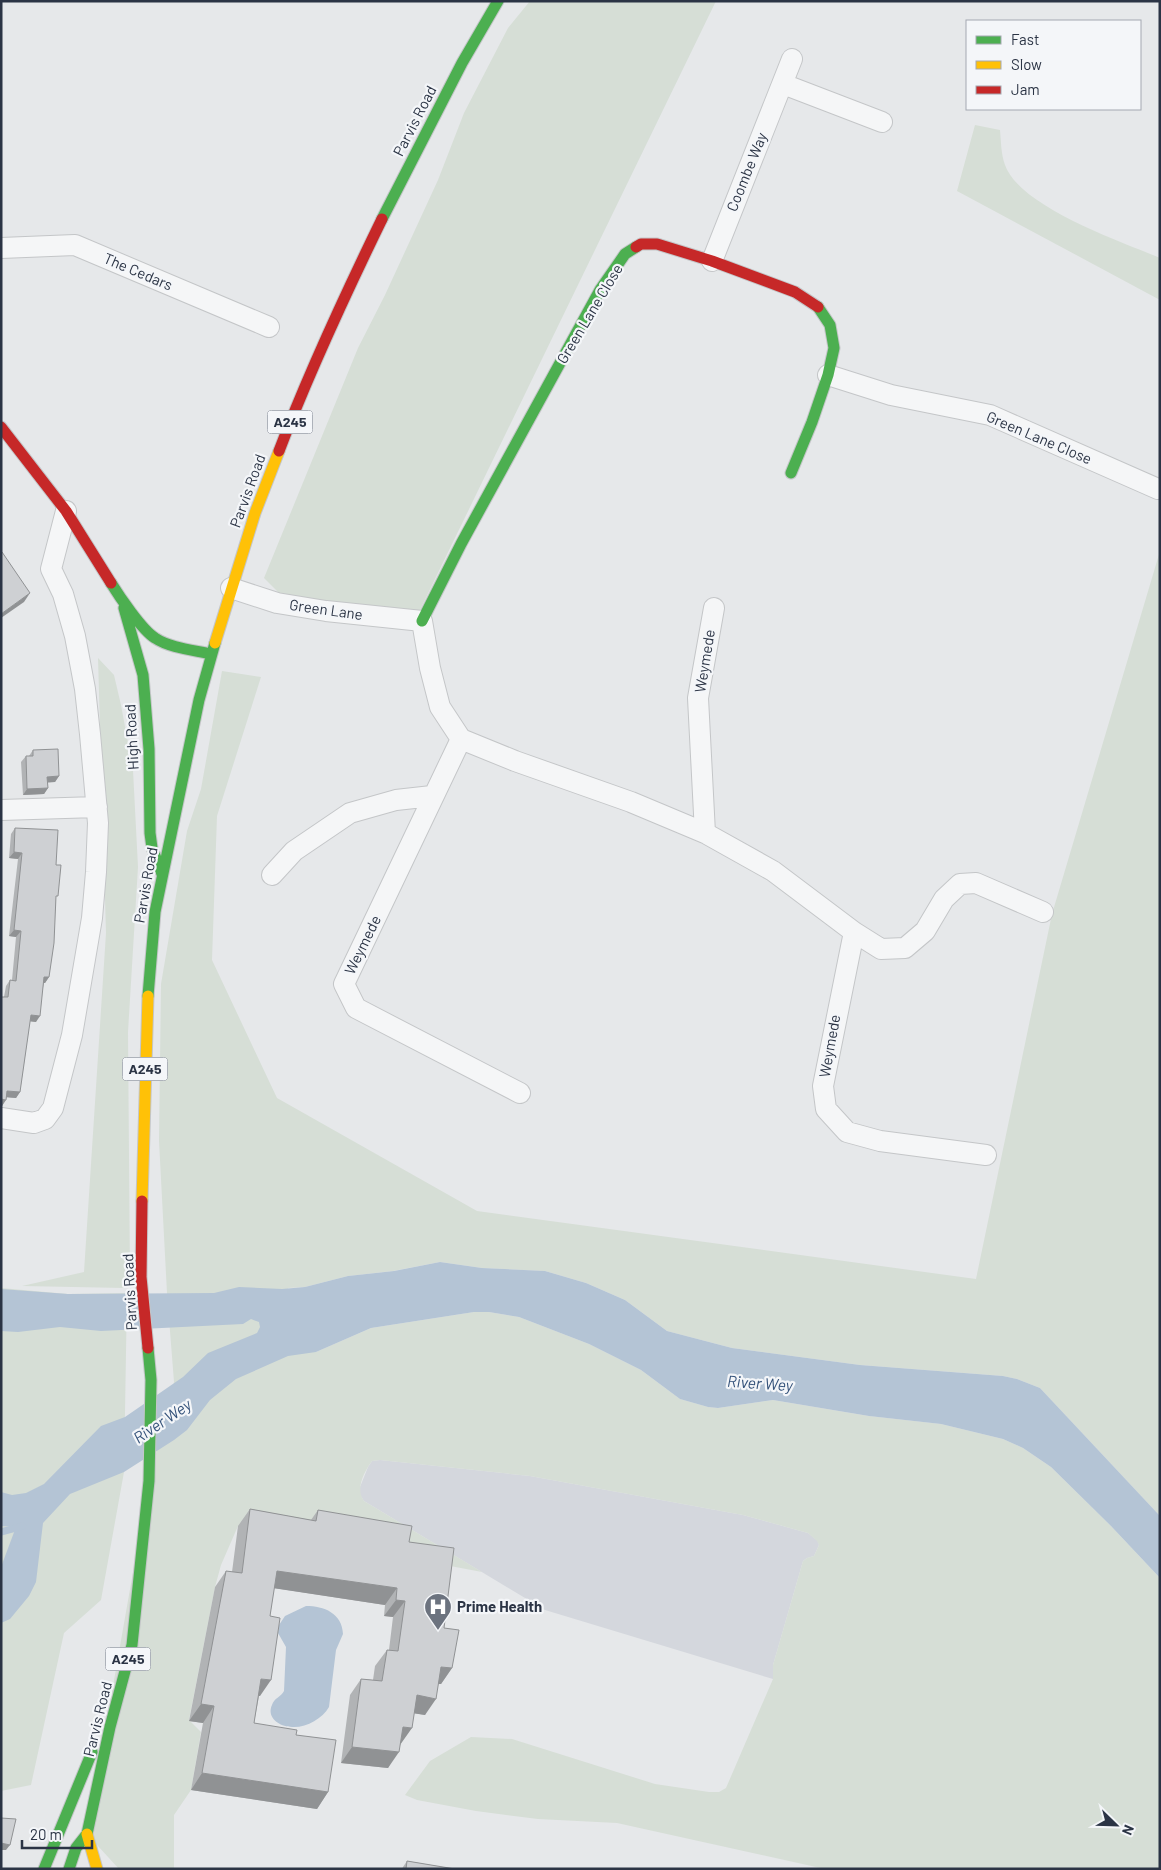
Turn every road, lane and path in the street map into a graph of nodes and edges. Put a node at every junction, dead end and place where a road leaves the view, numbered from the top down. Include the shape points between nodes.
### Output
1 (498, 1) edge
2 (792, 59) dead end
3 (782, 84) junction
4 (882, 122) dead end
5 (1, 248) edge
6 (712, 261) junction
7 (269, 327) dead end
8 (828, 375) junction
9 (1, 427) edge
10 (791, 473) dead end
11 (1158, 489) dead end
12 (66, 511) junction
13 (231, 588) junction
14 (121, 599) junction
15 (714, 608) dead end
16 (422, 621) junction
17 (211, 654) junction
18 (460, 739) junction
19 (432, 796) junction
20 (97, 807) junction
21 (1, 810) edge
22 (705, 833) junction
23 (162, 874) junction
24 (272, 875) dead end
25 (1043, 912) dead end
26 (854, 932) junction
27 (520, 1094) dead end
28 (1, 1118) edge
29 (986, 1155) dead end
30 (124, 1674) junction
31 (87, 1834) junction
32 (44, 1869) edge
33 (69, 1869) edge
34 (97, 1869) edge

1 - 13 main road, Parvis Road / A245 via 436,113 350,284 265,485
2 - 3 street, Coombe Way
3 - 4 street
3 - 6 street, Coombe Way
5 - 7 street, The Cedars via 75,245
6 - 8 main road, Green Lane Close via 795,292 818,307 830,325 834,348
6 - 16 main road, Green Lane Close via 658,244 641,244 625,254 596,298
8 - 10 main road, Green Lane Close
8 - 11 street, Green Lane Close via 891,395 990,416
9 - 12 main road, High Road
12 - 14 main road, High Road
12 - 20 street via 51,568 63,594 75,636 89,725
13 - 16 street, Green Lane via 278,603
13 - 17 main road, Parvis Road / A245
14 - 17 main road, High Road via 153,637
14 - 23 main road, High Road via 143,674 149,749 150,833
15 - 22 street, Weymede via 698,698
16 - 18 street via 440,707
17 - 23 main road, Parvis Road / A245
18 - 19 street, Weymede
18 - 22 street
19 - 24 street via 396,800 350,813 294,851
19 - 27 street, Weymede via 344,984 356,1008
20 - 21 street
20 - 28 street via 92,918 72,1036 53,1108 45,1119 34,1123
22 - 26 street via 773,871
23 - 30 main road, Parvis Road / A245 via 148,984 143,1140 141,1277 151,1380 149,1481 132,1645
25 - 26 street via 976,883 960,884 944,899 925,931 905,948 881,949
26 - 29 street, Weymede via 823,1086 826,1109 847,1132 880,1141
30 - 31 main road, Parvis Road / A245
30 - 32 main road, A245
31 - 33 main road, Parvis Road / A245 via 76,1848
31 - 34 main road, Parvis Road / A245

